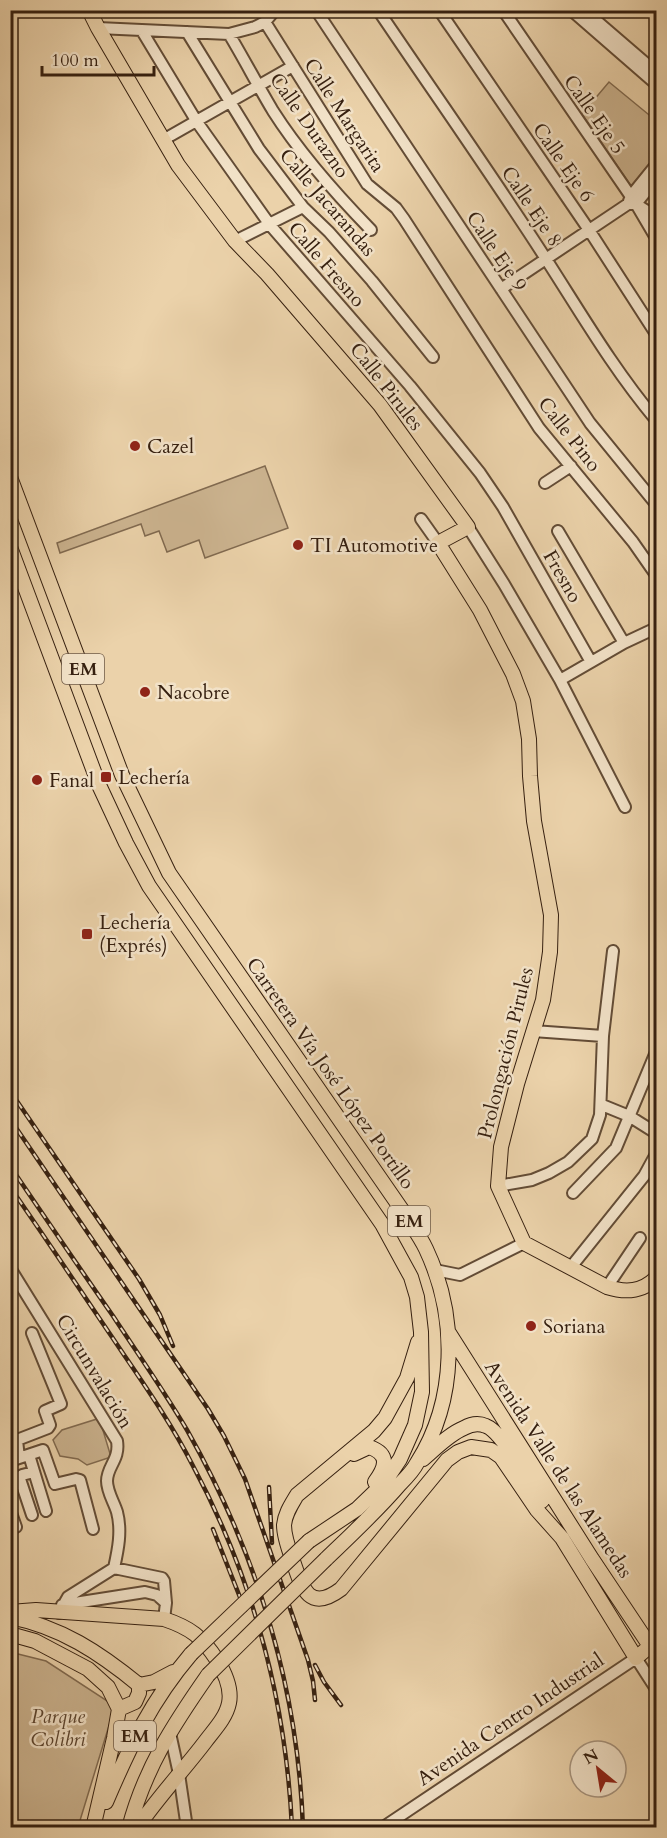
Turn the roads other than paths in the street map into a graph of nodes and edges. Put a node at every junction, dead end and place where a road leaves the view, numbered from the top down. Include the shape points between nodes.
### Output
1 (89, 10) edge
2 (275, 10) edge
3 (316, 10) edge
4 (378, 10) edge
5 (439, 10) edge
6 (503, 10) edge
7 (571, 10) edge
8 (584, 10) edge
9 (265, 22) junction
10 (98, 28) junction
11 (142, 31) junction
12 (187, 32) junction
13 (230, 34) junction
14 (292, 66) junction
15 (657, 72) edge
16 (657, 84) edge
17 (259, 86) junction
18 (231, 102) junction
19 (196, 122) junction
20 (163, 140) junction
21 (657, 165) edge
22 (657, 179) edge
23 (631, 201) junction
24 (303, 207) junction
25 (657, 217) edge
26 (270, 225) junction
27 (371, 230) dead end
28 (589, 230) junction
29 (657, 238) edge
30 (235, 241) junction
31 (546, 259) junction
32 (501, 289) junction
33 (463, 310) joint
34 (657, 334) edge
35 (433, 357) dead end
36 (657, 420) edge
37 (571, 466) junction
38 (10, 477) edge
39 (544, 483) dead end
40 (657, 504) edge
41 (503, 507) joint
42 (421, 519) dead end
43 (468, 527) junction
44 (558, 531) dead end
45 (438, 543) junction
46 (10, 547) edge
47 (657, 575) edge
48 (656, 630) edge
49 (624, 643) junction
50 (591, 662) junction
51 (560, 680) junction
52 (625, 807) dead end
53 (170, 873) junction
54 (149, 886) junction
55 (613, 951) dead end
56 (533, 1031) junction
57 (603, 1036) junction
58 (656, 1053) edge
59 (602, 1105) junction
60 (629, 1116) junction
61 (657, 1133) edge
62 (657, 1154) edge
63 (367, 1159) junction
64 (347, 1173) junction
65 (498, 1186) junction
66 (573, 1192) dead end
67 (640, 1238) dead end
68 (524, 1243) junction
69 (571, 1267) junction
70 (10, 1268) edge
71 (435, 1270) junction
72 (657, 1278) edge
73 (608, 1287) junction
74 (421, 1332) junction
75 (32, 1333) dead end
76 (449, 1333) junction
77 (19, 1458) edge
78 (417, 1465) junction
79 (324, 1471) junction
80 (34, 1472) junction
81 (10, 1510) edge
82 (46, 1511) dead end
83 (32, 1515) dead end
84 (329, 1526) junction
85 (16, 1527) dead end
86 (93, 1529) dead end
87 (562, 1538) junction
88 (592, 1559) junction
89 (114, 1568) junction
90 (166, 1603) junction
91 (61, 1609) junction
92 (10, 1612) edge
93 (10, 1617) edge
94 (165, 1619) junction
95 (10, 1634) edge
96 (654, 1647) edge
97 (636, 1658) junction
98 (180, 1667) junction
99 (139, 1685) junction
100 (657, 1689) edge
101 (119, 1709) junction
102 (170, 1733) junction
103 (179, 1774) junction
104 (94, 1827) edge
105 (129, 1827) edge
106 (137, 1827) edge
107 (187, 1827) edge
108 (382, 1827) edge

1 - 10 main road, Calle Pirules
2 - 9 street
3 - 32 street, Calle Eje 9
4 - 31 street, Calle Eje 8
5 - 28 street, Calle Eje 6
6 - 23 street, Calle Eje 5
7 - 16 street
8 - 15 street
9 - 13 street
9 - 14 street, Calle Margarita
10 - 11 street
10 - 20 main road, Calle Pirules
11 - 12 street
11 - 19 street, Calle Fresno
12 - 13 street
12 - 18 street, Calle Jacarandas
13 - 17 street, Calle Durazno
14 - 17 street
14 - 33 street, Calle Margarita via 367,184 396,208
17 - 18 street
17 - 27 street, Calle Durazno via 323,179
18 - 19 street
18 - 24 street, Calle Jacarandas via 259,149
19 - 20 street
19 - 26 street, Calle Fresno
20 - 30 main road, Calle Pirules
21 - 23 street
22 - 23 street
23 - 25 street
23 - 28 street
23 - 29 street, Calle Eje 5
24 - 26 street
24 - 35 street, Calle Jacarandas via 372,281
26 - 30 street
26 - 41 street, Calle Fresno via 410,386
28 - 31 street
28 - 34 street, Calle Eje 6
30 - 43 main road, Calle Pirules via 354,373
31 - 32 street
31 - 36 street, Calle Eje 8 via 603,350
32 - 40 street, Calle Eje 9 via 590,423
33 - 37 street, Calle Pino via 539,428
37 - 39 street
37 - 47 street, Calle Pino
38 - 53 main road, Carretera Vía José López Portillo / EM via 122,776
41 - 50 street, Fresno
42 - 45 street
43 - 45 main road
43 - 51 street, Calle Pirules
44 - 49 street
45 - 56 main road, Prolongación Pirules via 480,610 524,701 534,820 550,915 550,952 543,1000
46 - 54 main road, EM via 99,785
48 - 49 street
49 - 50 street
50 - 51 street
51 - 52 street, Calle Pirules
53 - 54 main road
53 - 63 main road, Carretera Vía José López Portillo / EM
54 - 64 main road, EM
55 - 57 street
56 - 57 street
56 - 65 main road, Prolongación Pirules via 501,1147
57 - 59 street
58 - 60 street
59 - 60 street
59 - 65 street via 591,1139 568,1162 532,1180
60 - 61 street
60 - 66 street via 612,1154
62 - 69 street
63 - 64 main road
63 - 71 main road, Carretera Vía José López Portillo / EM via 426,1248
64 - 74 main road, EM via 382,1224 411,1277
65 - 68 main road, Prolongación Pirules
67 - 73 street
68 - 69 main road
68 - 71 street via 460,1275
69 - 73 main road
70 - 89 street, Circunvalación via 117,1441 117,1456 107,1478 119,1530
71 - 76 main road, Carretera Vía José López Portillo / EM
72 - 73 main road via 632,1291
74 - 79 main road, Avenida Valle de las Alamedas via 407,1378 385,1418
74 - 84 main road, EM via 422,1392 415,1425 400,1459 384,1483 357,1509
75 - 77 street via 61,1404 45,1411 48,1428 17,1440
76 - 78 main road, Carretera Vía José López Portillo / EM via 445,1399 436,1428
76 - 88 main road, Avenida Valle de las Alamedas
77 - 80 street
77 - 86 street via 43,1450 55,1484 80,1480
78 - 87 main road via 457,1431 473,1424 488,1426 507,1447
78 - 102 main road, Carretera Vía José López Portillo / EM, bridge via 381,1507 208,1675
79 - 84 main road via 369,1447 381,1454 384,1461 383,1471 373,1483
79 - 87 main road, Avenida Valle de las Alamedas via 297,1495 289,1507 284,1528 303,1589 319,1600 341,1588 447,1460 471,1447 491,1450 501,1457 537,1510
80 - 82 street
80 - 83 street via 20,1479
81 - 85 street
84 - 98 main road, EM, bridge
87 - 88 main road
87 - 97 main road, Avenida Valle de las Alamedas
88 - 96 main road, Avenida Valle de las Alamedas
89 - 90 street via 162,1578 166,1584
89 - 91 street via 68,1596
90 - 91 street via 145,1592
90 - 94 street
91 - 92 main road
91 - 94 main road
93 - 99 main road via 81,1642
94 - 103 main road via 182,1625 206,1644 229,1686 230,1702 224,1717
95 - 101 main road via 35,1641 88,1669 108,1687
96 - 97 main road, Avenida Centro Industrial
97 - 100 street, Avenida Valle de las Alamedas
97 - 108 street, Avenida Centro Industrial
98 - 99 main road via 154,1682
98 - 104 main road, EM via 149,1710
99 - 101 main road via 135,1702
101 - 104 main road
102 - 103 street
102 - 105 main road, EM via 151,1764
103 - 106 main road
103 - 107 street

